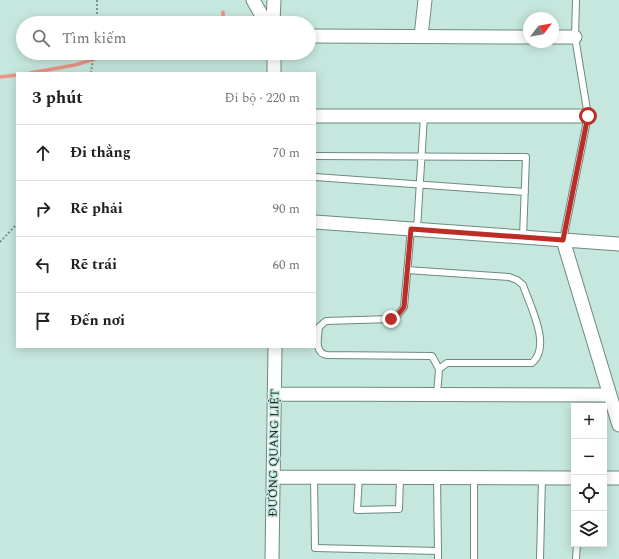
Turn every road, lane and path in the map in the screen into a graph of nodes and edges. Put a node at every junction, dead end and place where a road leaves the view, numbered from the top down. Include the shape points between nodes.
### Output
1 (97, 0) edge
2 (254, 0) edge
3 (274, 0) edge
4 (425, 0) edge
5 (576, 0) edge
6 (97, 16) edge
7 (262, 16) edge
8 (274, 16) edge
9 (316, 36) edge
10 (422, 36) junction
11 (523, 36) edge
12 (559, 36) edge
13 (575, 37) junction
14 (93, 60) edge
15 (274, 60) edge
16 (91, 72) edge
17 (274, 72) edge
18 (316, 116) edge
19 (424, 116) junction
20 (588, 116) junction
21 (316, 156) edge
22 (421, 156) junction
23 (316, 177) edge
24 (420, 185) junction
25 (525, 192) junction
26 (316, 222) edge
27 (16, 225) edge
28 (414, 229) junction
29 (523, 237) junction
30 (563, 240) junction
31 (0, 242) edge
32 (619, 244) edge
33 (407, 270) junction
34 (275, 348) edge
35 (439, 369) junction
36 (274, 394) junction
37 (437, 395) junction
38 (610, 395) junction
39 (619, 425) edge
40 (273, 477) junction
41 (314, 477) junction
42 (359, 477) junction
43 (400, 477) junction
44 (437, 478) junction
45 (474, 478) junction
46 (542, 478) junction
47 (571, 478) edge
48 (607, 478) edge
49 (619, 478) edge
50 (577, 547) edge
51 (438, 551) junction
52 (272, 559) edge
53 (438, 559) edge
54 (474, 559) edge
55 (540, 559) edge
56 (576, 559) edge

1 - 6 path
2 - 7 street
3 - 8 street
4 - 10 street
5 - 13 lane
9 - 10 street
10 - 11 street
12 - 13 street
13 - 20 lane
14 - 16 path
15 - 17 street
18 - 19 street
19 - 20 street
19 - 22 lane
20 - 30 lane
21 - 22 lane
22 - 24 lane
22 - 25 lane via 526,157
23 - 24 lane
24 - 25 lane
24 - 28 lane
25 - 29 lane
26 - 28 street
27 - 31 path
28 - 29 street
28 - 33 lane
29 - 30 street
30 - 32 street
30 - 38 street
33 - 35 lane via 404,307 396,317 326,321 318,327 318,349 327,355 427,355 432,356
33 - 35 lane via 509,277 517,280 523,285 541,340 538,358 532,363 447,363
34 - 36 street, ĐƯỜNG QUANG LIỆT
35 - 37 lane
36 - 37 street
36 - 40 street, ĐƯỜNG QUANG LIỆT
37 - 38 street
38 - 39 street
40 - 41 street
40 - 52 street, ĐƯỜNG QUANG LIỆT
41 - 42 street
41 - 51 lane via 315,548
42 - 43 street
42 - 43 lane via 357,510 399,509
43 - 44 street
44 - 45 street
44 - 51 lane
45 - 46 street
45 - 54 lane
46 - 47 street
46 - 55 lane
48 - 49 street
50 - 56 lane
51 - 53 lane

